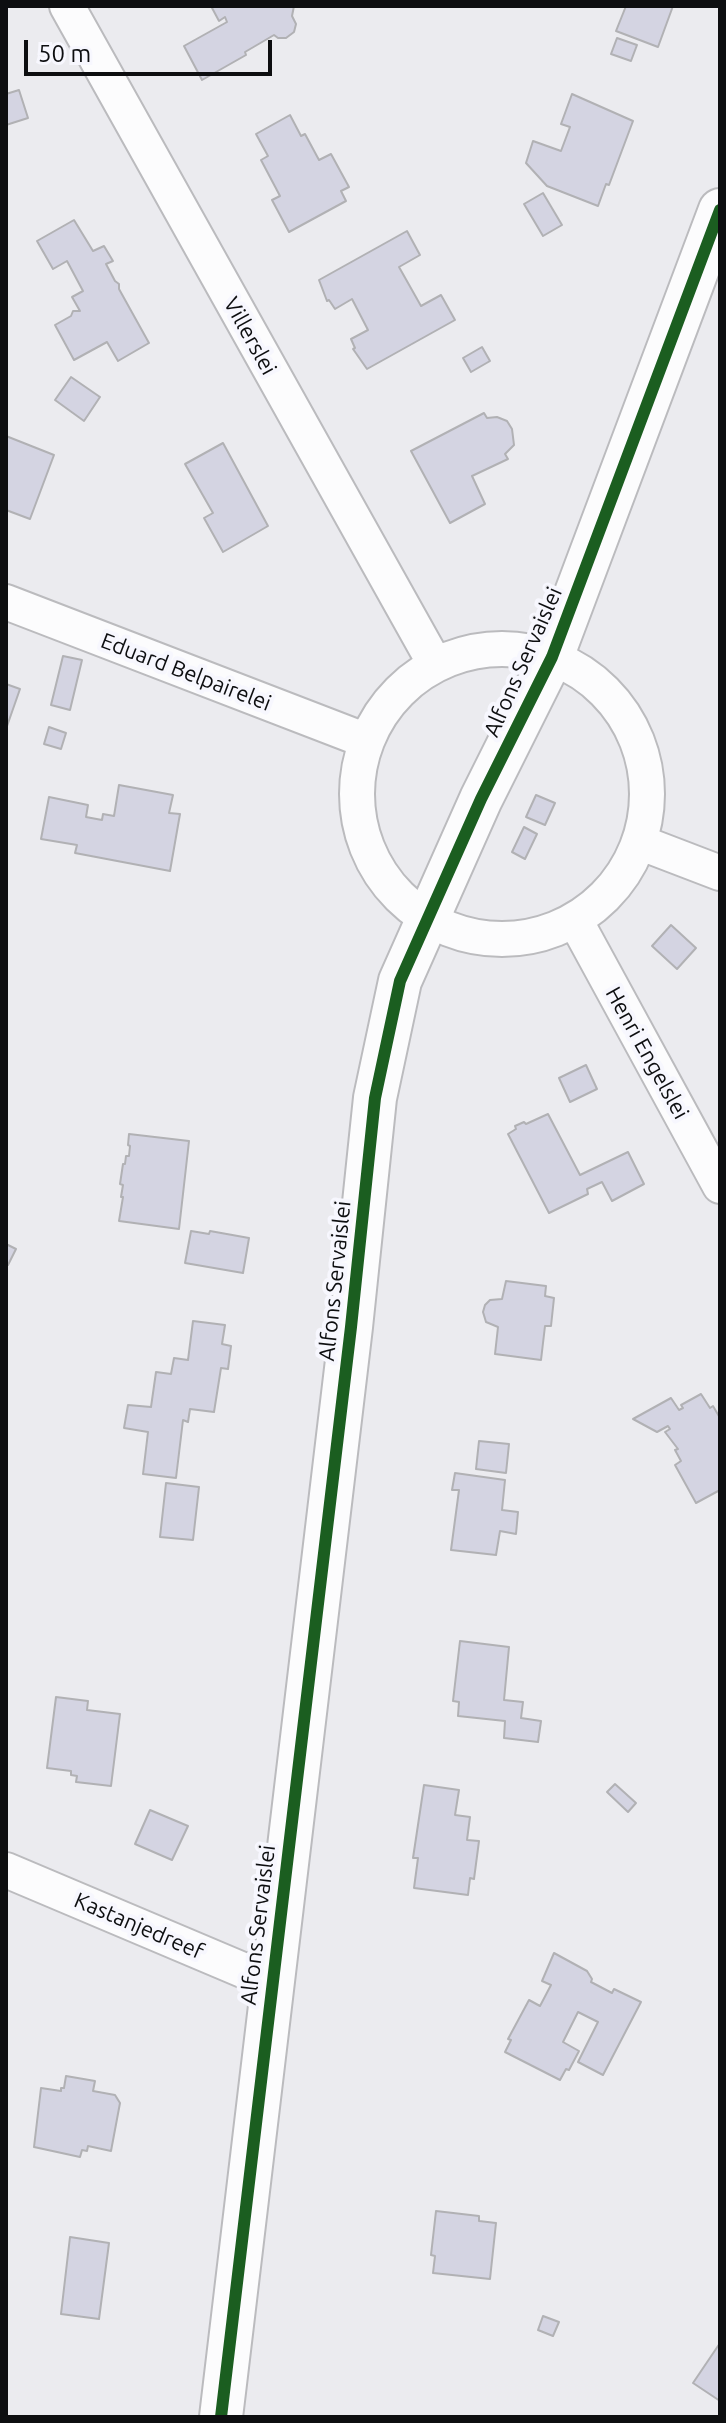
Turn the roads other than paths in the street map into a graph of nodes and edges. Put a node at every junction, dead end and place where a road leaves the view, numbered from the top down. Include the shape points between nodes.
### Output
1 (67, 6) edge
2 (720, 210) edge
3 (6, 602) edge
4 (552, 657) junction
5 (435, 664) junction
6 (367, 741) junction
7 (639, 842) junction
8 (720, 873) edge
9 (429, 918) junction
10 (575, 920) junction
11 (720, 1186) edge
12 (6, 1870) edge
13 (271, 1982) junction
14 (221, 2417) edge

1 - 5 street, Villerslei
2 - 4 street, Alfons Servaislei
3 - 6 street, Eduard Belpairelei
4 - 5 street via 489,650
4 - 7 street via 586,675 613,700 633,732 645,768
4 - 9 street, Alfons Servaislei
5 - 6 street via 395,695
6 - 9 street via 358,774 365,840 379,871 399,896
7 - 8 street
7 - 10 street via 612,888
9 - 10 street via 483,938 543,933
9 - 13 street, Alfons Servaislei via 400,981 375,1098
10 - 11 street, Henri Engelslei
12 - 13 street, Kastanjedreef
13 - 14 street, Alfons Servaislei

